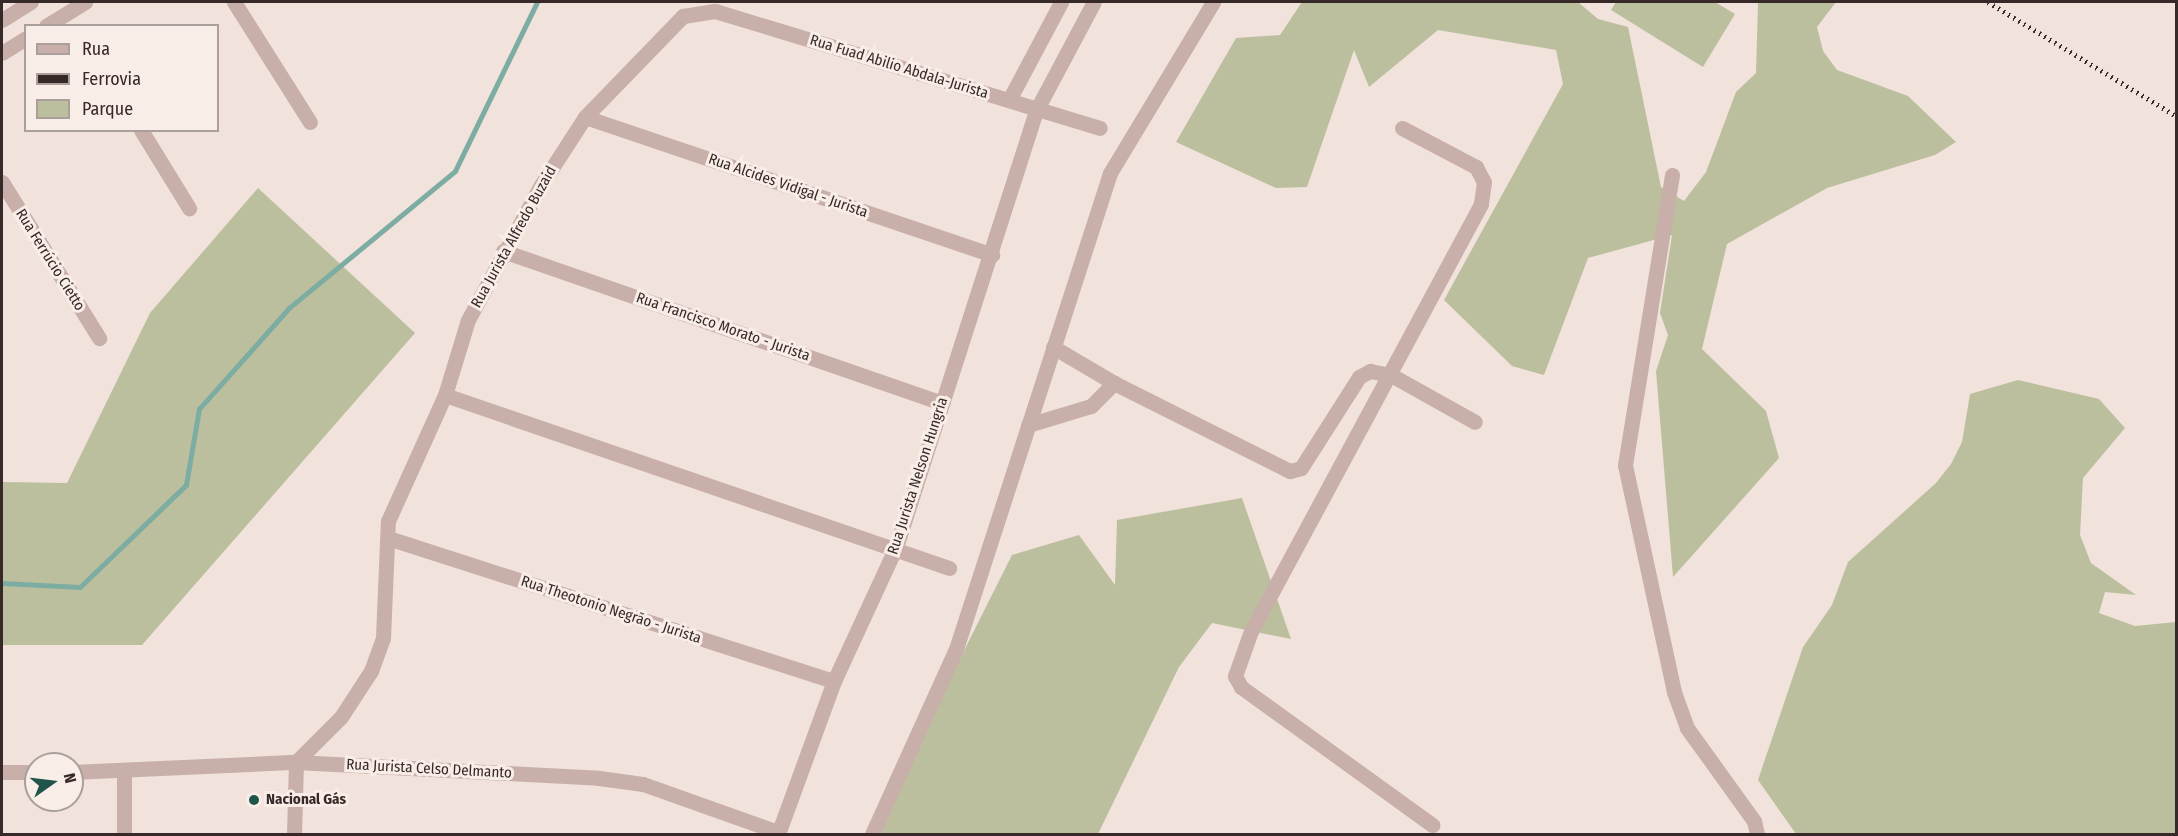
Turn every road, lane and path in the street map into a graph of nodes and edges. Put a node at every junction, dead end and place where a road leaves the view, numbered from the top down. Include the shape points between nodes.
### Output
1 (31, 2) edge
2 (85, 2) edge
3 (234, 2) edge
4 (1061, 2) edge
5 (1094, 2) edge
6 (1213, 2) edge
7 (697, 11) joint
8 (71, 19) edge
9 (2, 20) edge
10 (53, 24) edge
11 (24, 39) edge
12 (2, 53) edge
13 (1010, 100) junction
14 (1037, 109) junction
15 (585, 117) junction
16 (310, 122) dead end
17 (1100, 128) dead end
18 (1402, 128) dead end
19 (142, 132) edge
20 (1672, 175) dead end
21 (2, 182) edge
22 (189, 207) dead end
23 (503, 250) junction
24 (992, 255) junction
25 (99, 338) dead end
26 (1053, 347) junction
27 (1391, 375) junction
28 (1113, 383) junction
29 (445, 395) junction
30 (942, 403) junction
31 (1475, 422) dead end
32 (1028, 425) junction
33 (388, 538) junction
34 (896, 547) junction
35 (949, 568) dead end
36 (834, 681) junction
37 (296, 762) junction
38 (124, 771) junction
39 (2, 772) edge
40 (24, 772) edge
41 (84, 772) edge
42 (1432, 825) dead end
43 (778, 833) edge
44 (124, 834) edge
45 (294, 834) edge
46 (873, 834) edge
47 (1757, 834) edge

1 - 9 street
2 - 8 street
3 - 16 street
4 - 13 street
5 - 14 street, Rua Jurista Nelson Hungria
6 - 26 street via 1110,172
7 - 13 street, Rua Fuad Abilio Abdala-Jurista via 715,12
7 - 15 street, Rua Jurista Alfredo Buzaid via 683,16
8 - 10 street
11 - 12 street
13 - 14 street, Rua Fuad Abilio Abdala-Jurista
14 - 17 street, Rua Fuad Abilio Abdala-Jurista
14 - 24 street, Rua Jurista Nelson Hungria
15 - 23 street, Rua Jurista Alfredo Buzaid
15 - 24 street, Rua Alcides Vidigal - Jurista
18 - 27 street via 1476,167 1484,182 1481,204
19 - 22 street
20 - 47 street via 1625,465 1674,692 1687,728 1754,821
21 - 25 street, Rua Ferrúcio Cietto
23 - 29 street, Rua Jurista Alfredo Buzaid via 468,320
23 - 30 street, Rua Francisco Morato - Jurista
24 - 30 street, Rua Jurista Nelson Hungria
26 - 28 street
26 - 32 street
27 - 28 street via 1370,371 1359,377 1301,468 1290,471
27 - 31 street
27 - 42 street via 1251,631 1235,676 1241,687
28 - 32 street via 1091,406
29 - 33 street, Rua Jurista Alfredo Buzaid via 388,521
29 - 34 street
30 - 34 street, Rua Jurista Nelson Hungria
32 - 46 street via 956,649
33 - 36 street, Rua Theotonio Negrão - Jurista
33 - 37 street, Rua Jurista Alfredo Buzaid via 383,638 371,670 341,717
34 - 35 street
34 - 36 street, Rua Jurista Nelson Hungria
36 - 43 street, Rua Jurista Nelson Hungria
37 - 38 street, Rua Jurista Celso Delmanto
37 - 43 street, Rua Jurista Celso Delmanto via 644,784
37 - 45 street
38 - 41 street, Rua Jurista Celso Delmanto
38 - 44 street
39 - 40 street

